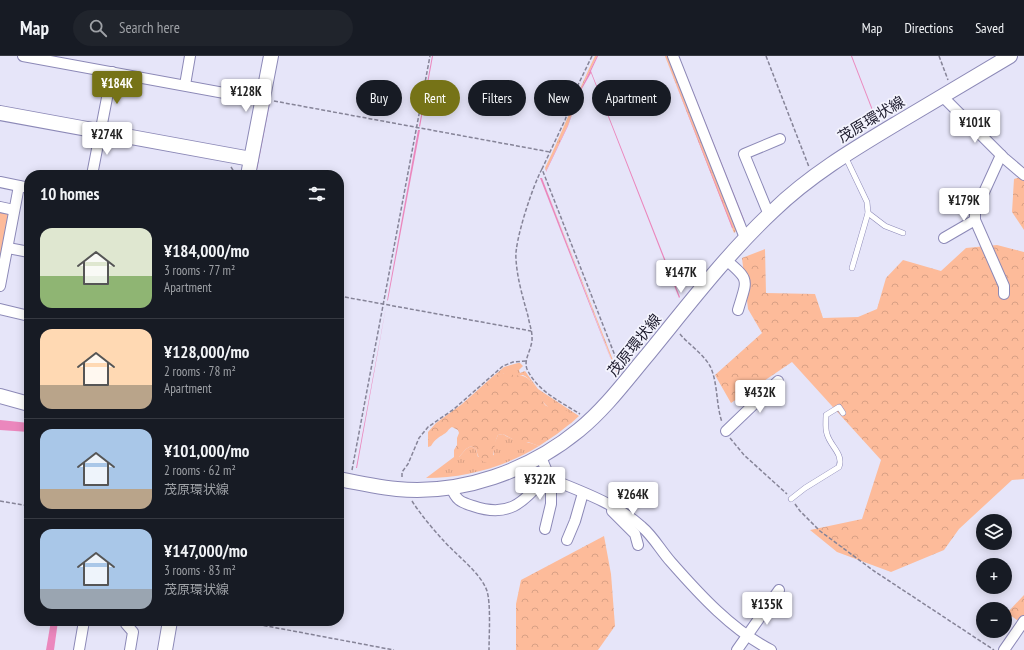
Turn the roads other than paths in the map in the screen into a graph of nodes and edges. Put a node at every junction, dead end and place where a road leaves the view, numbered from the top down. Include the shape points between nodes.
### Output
1 (23, 56) edge
2 (190, 56) edge
3 (271, 56) edge
4 (673, 56) edge
5 (1010, 56) edge
6 (112, 72) junction
7 (184, 85) junction
8 (947, 94) junction
9 (262, 99) junction
10 (0, 113) edge
11 (100, 132) junction
12 (780, 139) dead end
13 (844, 154) junction
14 (1000, 154) junction
15 (251, 159) junction
16 (93, 170) edge
17 (249, 170) edge
18 (1024, 175) edge
19 (0, 182) edge
20 (24, 187) edge
21 (0, 207) edge
22 (14, 210) junction
23 (868, 213) junction
24 (769, 215) junction
25 (975, 220) junction
26 (903, 233) dead end
27 (745, 238) junction
28 (944, 238) dead end
29 (8, 248) junction
30 (24, 251) edge
31 (725, 259) junction
32 (852, 268) dead end
33 (0, 286) edge
34 (1004, 294) dead end
35 (0, 309) edge
36 (738, 310) dead end
37 (24, 315) edge
38 (778, 381) dead end
39 (0, 396) edge
40 (24, 403) edge
41 (843, 413) dead end
42 (726, 431) road end
43 (541, 457) junction
44 (550, 477) junction
45 (345, 481) edge
46 (451, 487) junction
47 (583, 493) junction
48 (791, 499) road end
49 (604, 502) junction
50 (545, 528) dead end
51 (567, 540) dead end
52 (638, 545) dead end
53 (779, 590) dead end
54 (1024, 621) edge
55 (83, 626) edge
56 (128, 626) edge
57 (169, 626) edge
58 (747, 636) junction
59 (79, 650) edge
60 (130, 650) edge
61 (165, 650) edge
62 (737, 650) edge
63 (771, 650) edge
64 (1004, 650) edge

1 - 6 street
2 - 7 street
3 - 9 main road
4 - 27 street
5 - 8 main road, 茂原環状線
6 - 7 street
6 - 11 street
7 - 9 street
8 - 13 main road, 茂原環状線
8 - 14 street
9 - 15 main road
10 - 11 main road
11 - 15 main road
11 - 16 street
12 - 24 street via 744,154
13 - 23 lane via 867,202
13 - 24 main road, 茂原環状線
14 - 18 street
14 - 25 street via 975,212
15 - 17 main road
19 - 20 street
20 - 22 street
21 - 22 street
22 - 29 street
23 - 26 lane via 886,226
23 - 32 lane
24 - 27 main road, 茂原環状線
25 - 28 street
25 - 34 street via 1004,286
27 - 31 main road, 茂原環状線
29 - 30 street
29 - 33 street
31 - 36 street via 739,271 746,284
31 - 43 main road, 茂原環状線 via 624,384 590,420 567,440
35 - 37 street
38 - 42 street
39 - 40 main road
41 - 48 lane via 839,407 826,415 827,435 839,456 839,466
43 - 44 street
43 - 46 main road, 茂原環状線 via 497,476
44 - 46 street via 522,501 500,511 460,502
44 - 47 street
44 - 50 street via 551,504
45 - 46 main road, 茂原環状線 via 402,489
47 - 49 street
47 - 51 street
49 - 52 street via 635,534
49 - 58 street via 643,527 697,591
53 - 58 street
54 - 64 street
55 - 59 street
56 - 60 street via 133,632
57 - 61 main road
58 - 62 street
58 - 63 street

